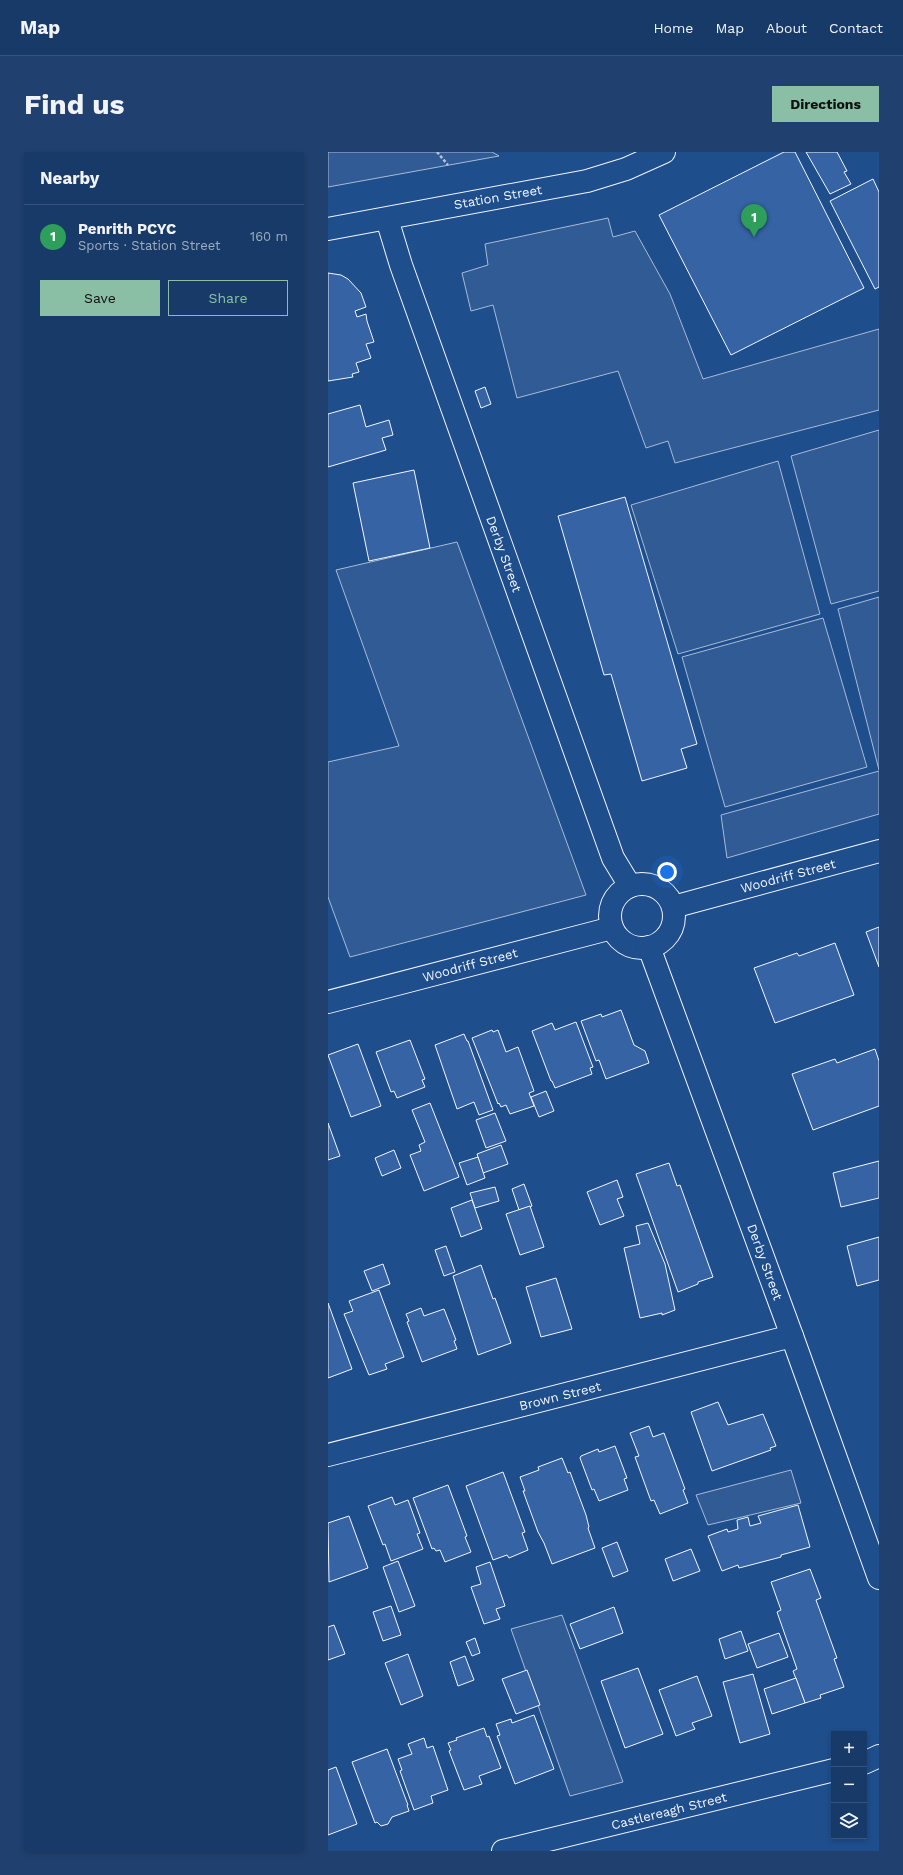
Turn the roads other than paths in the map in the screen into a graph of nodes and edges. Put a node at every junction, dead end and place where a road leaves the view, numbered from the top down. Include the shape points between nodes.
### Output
1 (664, 152) edge
2 (387, 219) junction
3 (328, 230) edge
4 (879, 851) edge
5 (630, 886) junction
6 (673, 907) junction
7 (612, 928) junction
8 (649, 947) junction
9 (328, 1002) edge
10 (792, 1336) junction
11 (328, 1455) edge
12 (879, 1578) edge
13 (831, 1771) edge
14 (504, 1851) edge

1 - 2 street, Station Street via 626,169 587,181
2 - 3 street, Station Street
2 - 5 street, Derby Street via 401,265 613,858
4 - 6 street, Woodriff Street
5 - 6 street via 654,886 663,892
5 - 7 street via 619,894 612,906
6 - 8 street via 673,924 670,932 664,940
7 - 8 street via 618,938 630,946
7 - 9 street, Woodriff Street
8 - 10 street, Derby Street
10 - 11 street, Brown Street
10 - 12 street, Derby Street
13 - 14 street, Castlereagh Street

